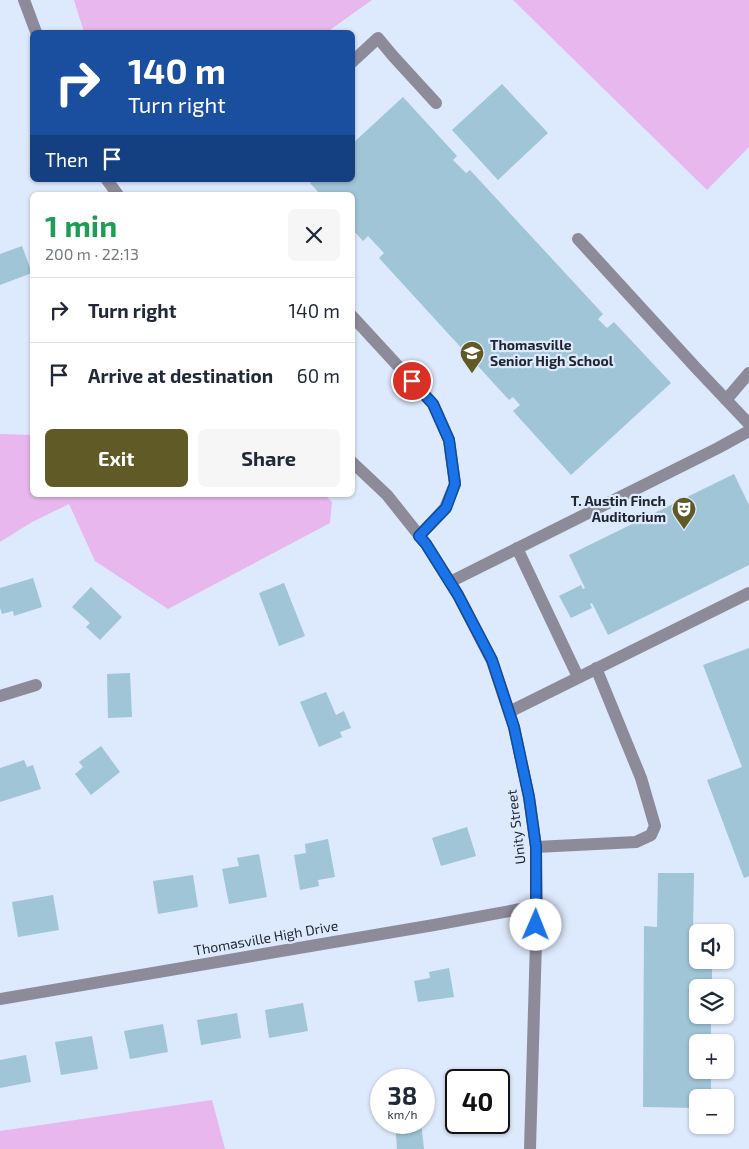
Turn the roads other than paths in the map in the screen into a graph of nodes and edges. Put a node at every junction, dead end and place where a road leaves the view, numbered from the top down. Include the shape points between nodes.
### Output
1 (24, 0) edge
2 (35, 30) edge
3 (355, 59) edge
4 (436, 103) dead end
5 (578, 239) dead end
6 (355, 319) edge
7 (749, 373) edge
8 (726, 400) junction
9 (749, 424) edge
10 (749, 431) edge
11 (355, 465) edge
12 (419, 536) junction
13 (517, 548) junction
14 (450, 582) junction
15 (749, 593) edge
16 (596, 668) junction
17 (578, 677) junction
18 (36, 685) dead end
19 (0, 696) edge
20 (509, 712) junction
21 (536, 847) junction
22 (537, 906) junction
23 (0, 999) edge
24 (530, 1149) edge

1 - 2 street
3 - 4 street via 378,38
5 - 8 street
6 - 12 street via 433,404 449,440 455,484 446,508
7 - 8 street
8 - 9 street
10 - 13 street
11 - 12 street, Unity Street via 387,495
12 - 14 street, Unity Street
13 - 14 street
13 - 17 street
14 - 20 street, Unity Street via 492,660
15 - 16 street
16 - 17 street
16 - 21 street via 640,778 655,826 651,835 636,842
17 - 20 street
18 - 19 street
20 - 21 street, Unity Street via 529,797
21 - 22 street, Unity Street
22 - 23 street, Thomasville High Drive
22 - 24 street, Unity Street

